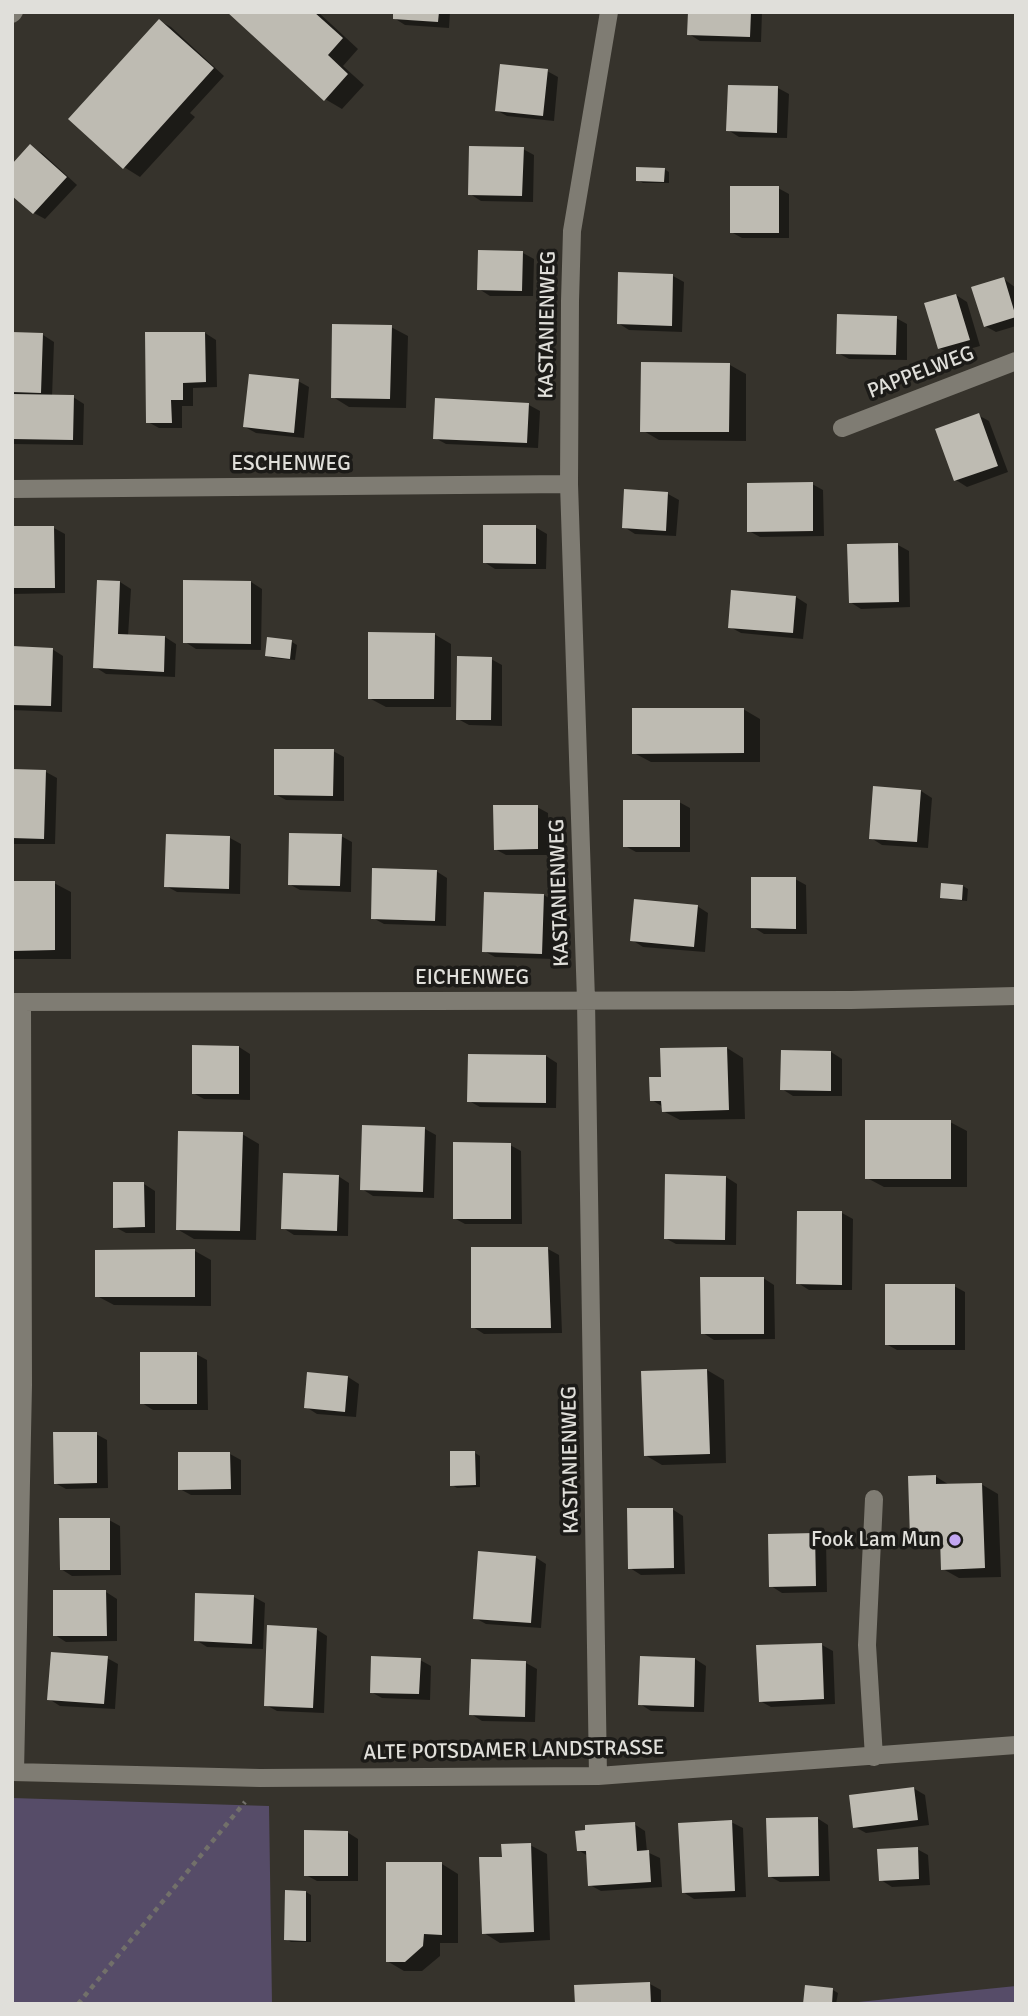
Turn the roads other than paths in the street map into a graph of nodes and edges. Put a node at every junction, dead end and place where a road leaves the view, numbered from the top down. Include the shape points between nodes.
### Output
1 (609, 12) edge
2 (1016, 361) edge
3 (842, 428) dead end
4 (569, 484) junction
5 (12, 489) edge
6 (1016, 996) edge
7 (586, 1000) junction
8 (17, 1002) edge
9 (874, 1499) dead end
10 (1016, 1745) edge
11 (874, 1757) junction
12 (14, 1772) edge
13 (598, 1776) junction

1 - 4 street, KASTANIENWEG via 572,231
2 - 3 street, PAPPELWEG
4 - 5 street, ESCHENWEG
4 - 7 street, KASTANIENWEG
6 - 7 street, EICHENWEG
7 - 8 street, EICHENWEG
7 - 13 street, KASTANIENWEG
8 - 12 street via 23,1385
9 - 11 street via 867,1645
10 - 11 street, ALTE POTSDAMER LANDSTRASSE
11 - 13 street, ALTE POTSDAMER LANDSTRASSE
12 - 13 street, ALTE POTSDAMER LANDSTRASSE via 260,1778

